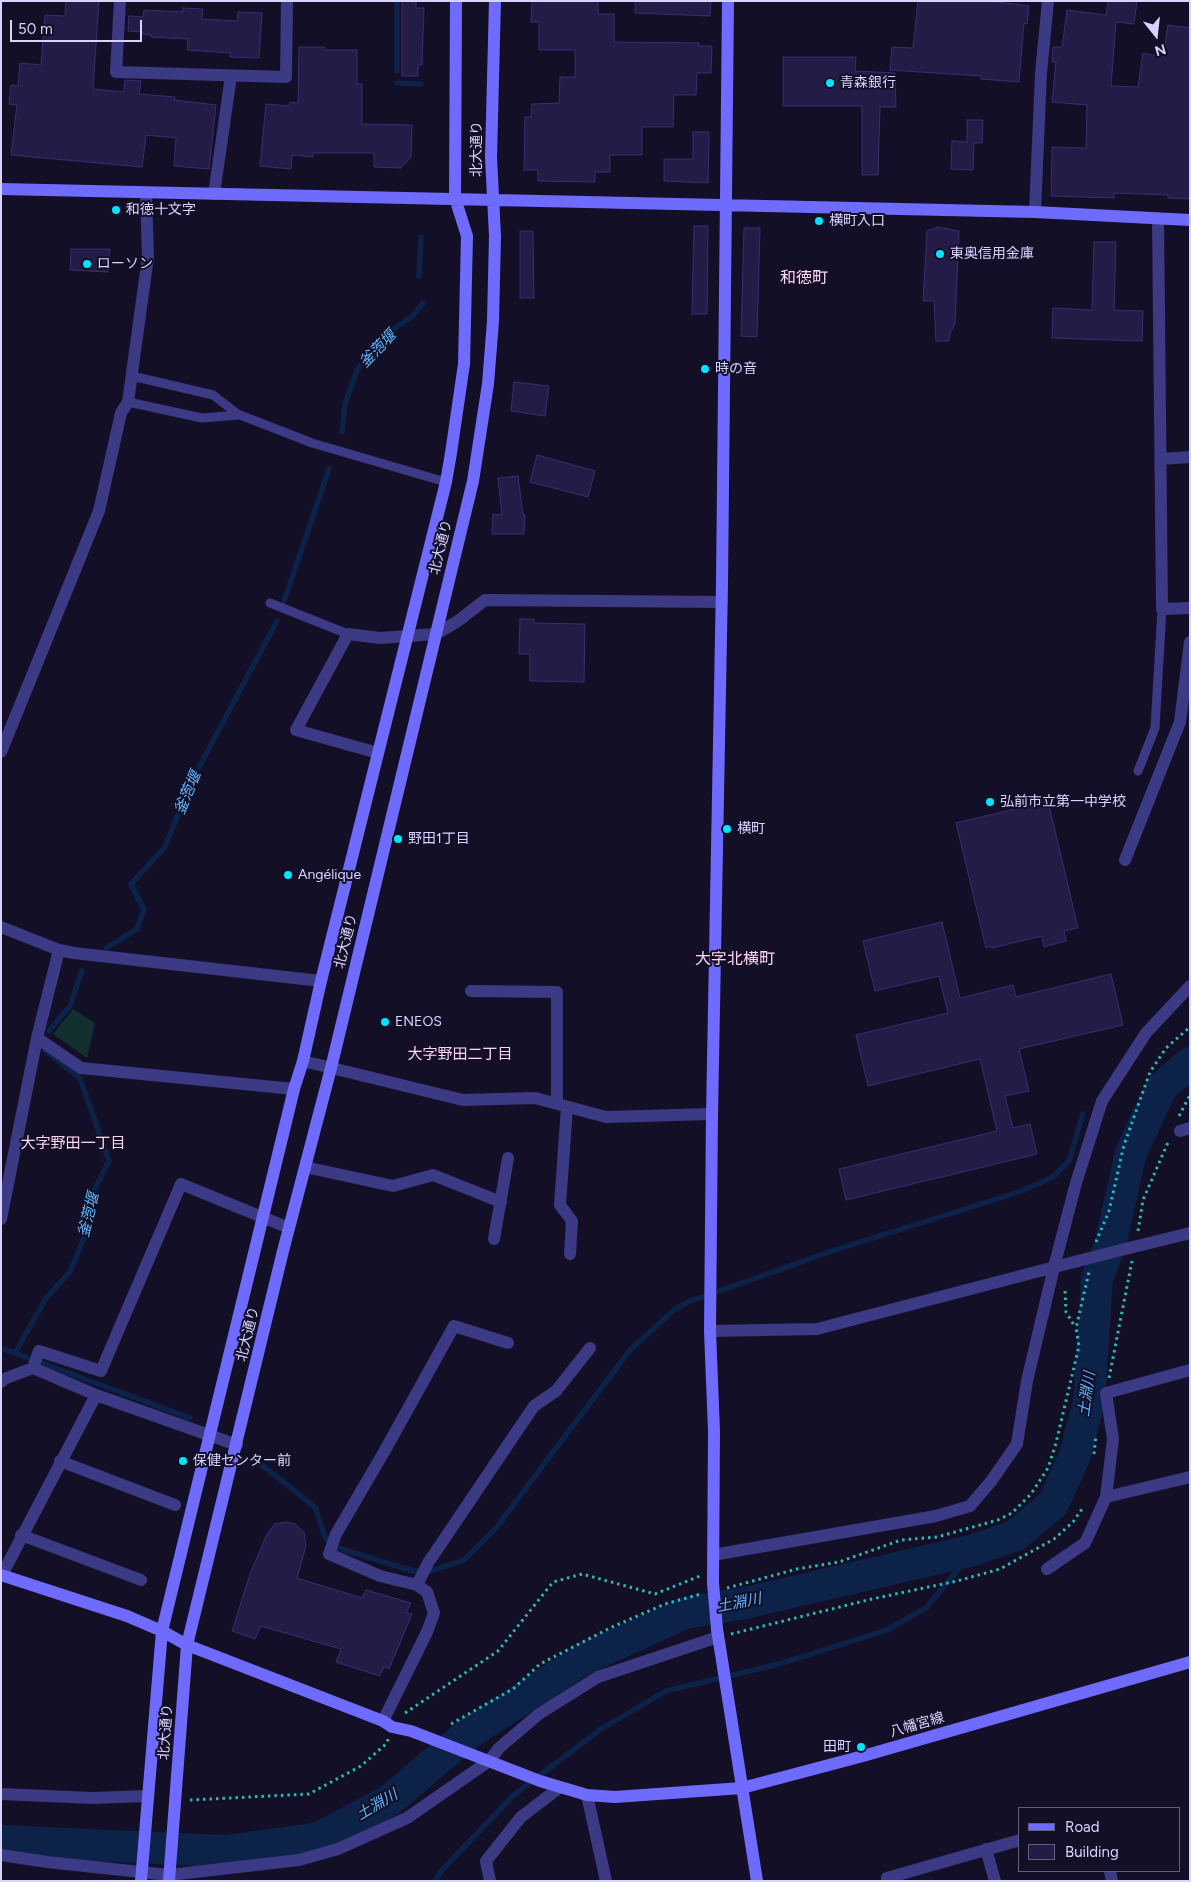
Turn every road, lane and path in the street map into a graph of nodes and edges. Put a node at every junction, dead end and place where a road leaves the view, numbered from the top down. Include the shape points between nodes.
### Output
1 (120, 1) edge
2 (287, 1) edge
3 (456, 1) edge
4 (495, 1) edge
5 (728, 1) edge
6 (1048, 1) edge
7 (231, 76) junction
8 (1, 189) edge
9 (146, 193) junction
10 (214, 194) junction
11 (455, 198) junction
12 (493, 200) junction
13 (727, 205) junction
14 (1035, 212) junction
15 (1158, 218) junction
16 (1190, 220) edge
17 (132, 376) junction
18 (128, 402) junction
19 (235, 413) junction
20 (1190, 457) edge
21 (1161, 459) junction
22 (446, 482) junction
23 (722, 602) junction
24 (270, 603) dead end
25 (1162, 608) junction
26 (1190, 608) edge
27 (348, 634) junction
28 (436, 634) junction
29 (406, 637) junction
30 (1190, 642) edge
31 (1, 752) edge
32 (378, 753) junction
33 (1138, 771) dead end
34 (1125, 860) dead end
35 (1, 927) edge
36 (59, 950) junction
37 (321, 981) junction
38 (1190, 986) edge
39 (471, 991) dead end
40 (1190, 1027) edge
41 (37, 1038) junction
42 (303, 1061) junction
43 (331, 1068) junction
44 (294, 1089) junction
45 (1190, 1095) edge
46 (562, 1105) junction
47 (712, 1114) junction
48 (1179, 1129) edge
49 (508, 1158) dead end
50 (305, 1167) junction
51 (501, 1202) junction
52 (262, 1218) junction
53 (1, 1219) edge
54 (289, 1228) junction
55 (1189, 1236) edge
56 (494, 1238) dead end
57 (1095, 1246) dead end
58 (1132, 1247) junction
59 (570, 1254) dead end
60 (1084, 1263) junction
61 (1054, 1267) junction
62 (1065, 1288) dead end
63 (1076, 1328) junction
64 (710, 1331) junction
65 (508, 1343) dead end
66 (590, 1348) dead end
67 (35, 1362) junction
68 (1190, 1370) edge
69 (2, 1379) edge
70 (96, 1395) junction
71 (210, 1436) junction
72 (237, 1445) junction
73 (60, 1461) junction
74 (1190, 1477) edge
75 (1106, 1497) junction
76 (175, 1505) dead end
77 (22, 1535) junction
78 (713, 1555) junction
79 (1047, 1569) dead end
80 (422, 1574) junction
81 (2, 1575) edge
82 (142, 1580) dead end
83 (714, 1584) junction
84 (162, 1631) junction
85 (718, 1633) junction
86 (188, 1645) junction
87 (1190, 1662) edge
88 (387, 1724) junction
89 (451, 1724) dead end
90 (484, 1759) junction
91 (559, 1788) junction
92 (742, 1788) junction
93 (1, 1794) edge
94 (587, 1795) junction
95 (190, 1800) dead end
96 (147, 1801) junction
97 (1018, 1841) edge
98 (986, 1849) junction
99 (1, 1855) edge
100 (141, 1872) edge
101 (169, 1874) edge
102 (490, 1881) edge
103 (606, 1881) edge
104 (757, 1881) edge
105 (887, 1881) edge
106 (995, 1881) edge

1 - 7 street via 116,72
2 - 7 street via 286,77
3 - 11 street, 北大通り
4 - 12 street, 北大通り
5 - 13 street
6 - 14 street via 1041,73
7 - 10 street
8 - 9 street
9 - 10 street
9 - 17 street via 148,257
10 - 11 street
11 - 12 street
11 - 22 street, 北大通り via 467,236 464,364
12 - 13 street
12 - 28 street, 北大通り via 494,302 488,384 473,481
13 - 14 street
13 - 23 street
14 - 15 street
15 - 16 street
15 - 21 street
17 - 18 street
17 - 19 lane via 213,395
18 - 19 lane via 202,418 239,415
18 - 31 street via 121,413 99,511
19 - 22 lane via 312,443
20 - 21 street
21 - 25 street
22 - 29 street, 北大通り
23 - 28 street via 485,600
23 - 47 street
24 - 27 lane
25 - 26 street
25 - 33 lane via 1155,728
27 - 29 street
27 - 32 street via 296,730
28 - 29 street
28 - 43 street, 北大通り
29 - 32 street, 北大通り
30 - 34 street via 1180,722
32 - 37 street, 北大通り
35 - 36 street
36 - 37 street
36 - 41 street
37 - 42 street, 北大通り
38 - 61 street via 1146,1033 1102,1102
39 - 46 street via 557,992
40 - 57 path via 1161,1053 1150,1072 1124,1145 1110,1211
41 - 44 street via 81,1068
41 - 53 street
42 - 43 street
42 - 44 street, 北大通り
43 - 46 street via 463,1100 535,1098
43 - 50 street, 北大通り
44 - 52 street, 北大通り
45 - 48 path
46 - 47 street via 606,1116
46 - 59 street via 560,1205 572,1221
47 - 64 street
48 - 58 path via 1143,1200
49 - 51 street
50 - 51 street via 393,1186 433,1175
50 - 54 street, 北大通り
51 - 56 street
52 - 54 street
52 - 67 street via 181,1184 101,1372 40,1351
52 - 71 street, 北大通り
54 - 72 street, 北大通り
55 - 58 street
58 - 60 street, bridge
60 - 61 street
60 - 63 path
61 - 64 street via 817,1330
61 - 78 street via 1027,1381 1017,1444 970,1506 936,1516
62 - 63 path via 1066,1312
63 - 83 path via 1079,1346 1048,1468 1012,1513 937,1537 901,1540 838,1562
64 - 78 street via 714,1431
65 - 80 street via 454,1326 336,1534 329,1554 380,1576
66 - 80 street via 556,1391 534,1406
67 - 69 street
67 - 70 street
68 - 75 street via 1106,1393 1112,1439
70 - 71 street
70 - 73 street
71 - 72 street
71 - 84 street, 北大通り
72 - 86 street, 北大通り
73 - 76 street
73 - 77 street
74 - 75 street
75 - 79 street via 1085,1543
77 - 81 street
77 - 82 street
78 - 83 street
80 - 88 street via 434,1613
81 - 84 street, 八幡宮線 via 127,1616
83 - 85 street, bridge
83 - 88 path via 655,1594 582,1574 554,1582 498,1651
83 - 89 path via 612,1627 540,1664 513,1690
84 - 86 street, 八幡宮線
84 - 96 street, 北大通り
85 - 90 street via 598,1677 539,1714
85 - 92 street
86 - 88 street, 八幡宮線
86 - 101 street, 北大通り
87 - 92 street, 八幡宮線
88 - 90 street, 八幡宮線 via 411,1730
88 - 95 path via 387,1744 361,1766 310,1794
90 - 91 street, 八幡宮線
90 - 101 street via 407,1818 338,1849 299,1860
91 - 94 street, 八幡宮線
91 - 102 street via 521,1817 486,1861
92 - 94 street, 八幡宮線 via 615,1797
92 - 104 street
93 - 96 street
94 - 103 street
96 - 100 street, 北大通り
97 - 98 street
98 - 105 street via 887,1878
98 - 106 street
99 - 100 street
100 - 101 street

